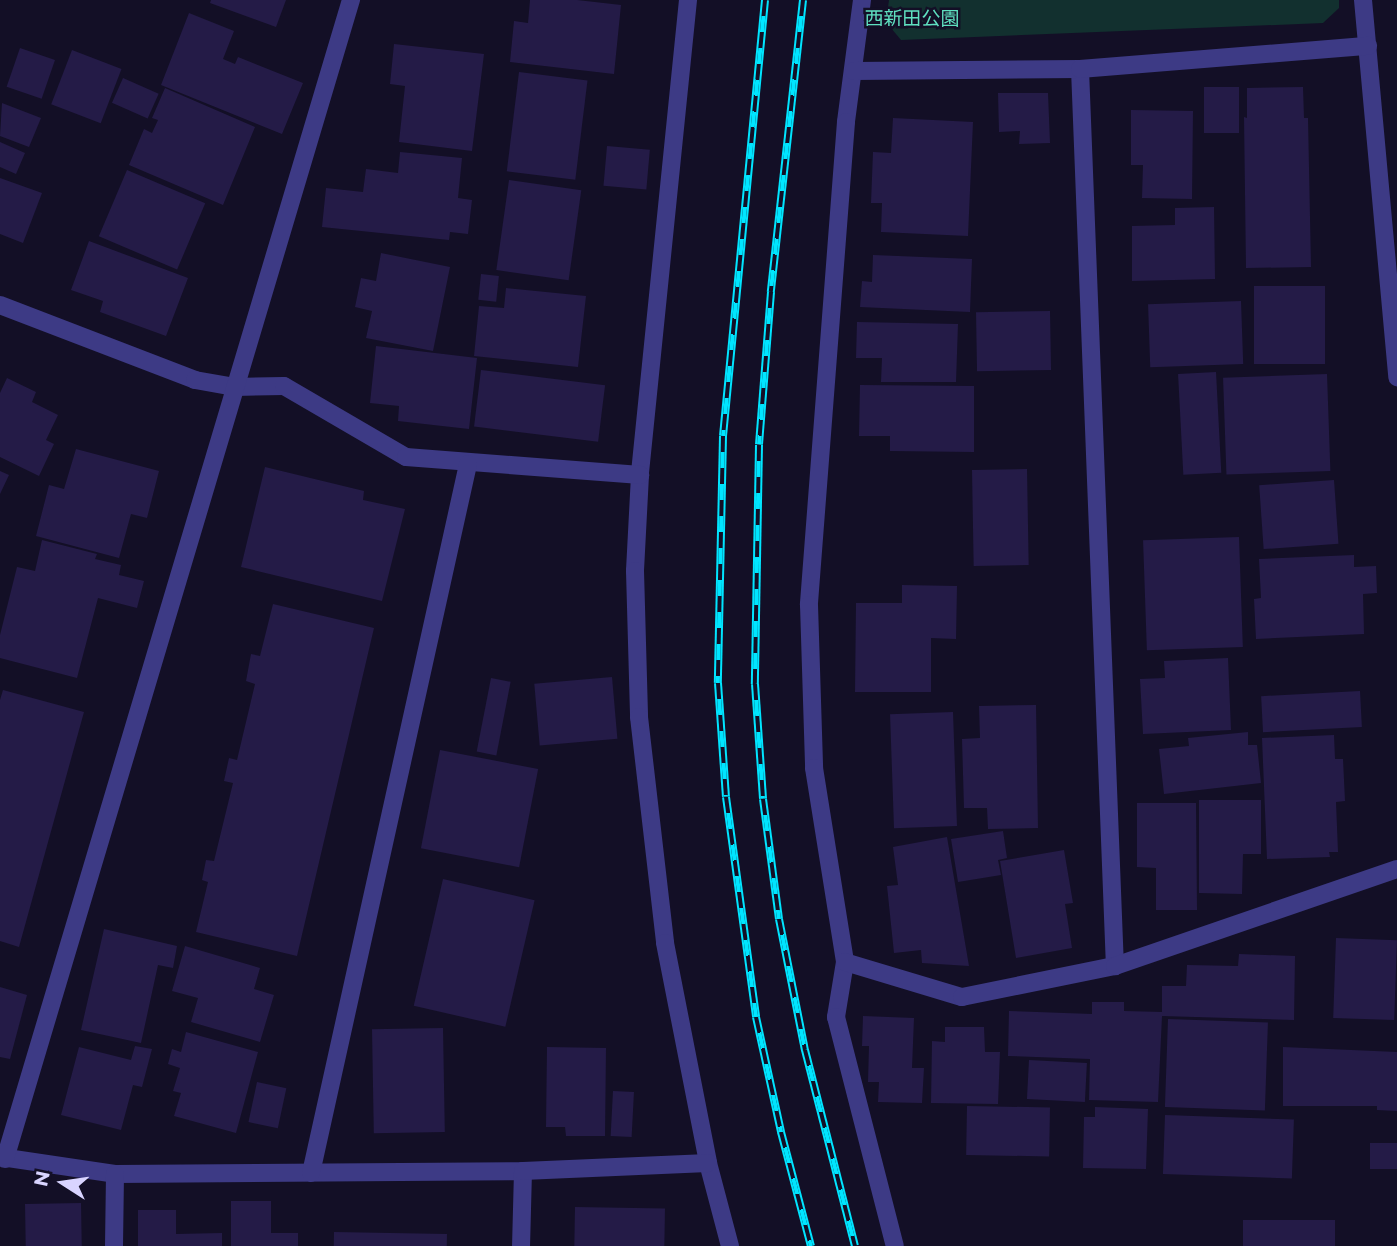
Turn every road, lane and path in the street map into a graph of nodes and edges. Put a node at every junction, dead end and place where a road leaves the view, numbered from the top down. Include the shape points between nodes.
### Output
1 (351, 0) edge
2 (688, 0) edge
3 (862, 0) edge
4 (1363, 0) edge
5 (1368, 46) junction
6 (1080, 69) junction
7 (854, 71) junction
8 (0, 304) edge
9 (1397, 377) edge
10 (235, 387) junction
11 (468, 464) junction
12 (640, 475) junction
13 (1397, 869) edge
14 (845, 962) junction
15 (1115, 966) junction
16 (2, 1158) edge
17 (708, 1163) junction
18 (523, 1171) junction
19 (311, 1173) junction
20 (115, 1174) junction
21 (114, 1246) edge
22 (521, 1246) edge
23 (730, 1246) edge
24 (895, 1246) edge

1 - 10 street
2 - 12 street
3 - 7 street
4 - 5 street
5 - 6 street
5 - 9 street
6 - 7 street
6 - 15 street
7 - 14 street via 846,122 809,605 814,768
8 - 10 street via 195,380
10 - 11 street via 284,386 407,457
10 - 16 street
11 - 12 street
11 - 19 street
12 - 17 street via 635,570 639,717 665,943
13 - 15 street
14 - 15 street via 962,997
14 - 24 street via 836,1017
16 - 20 street
17 - 18 street
17 - 23 street
18 - 19 street
18 - 22 street
19 - 20 street
20 - 21 street

